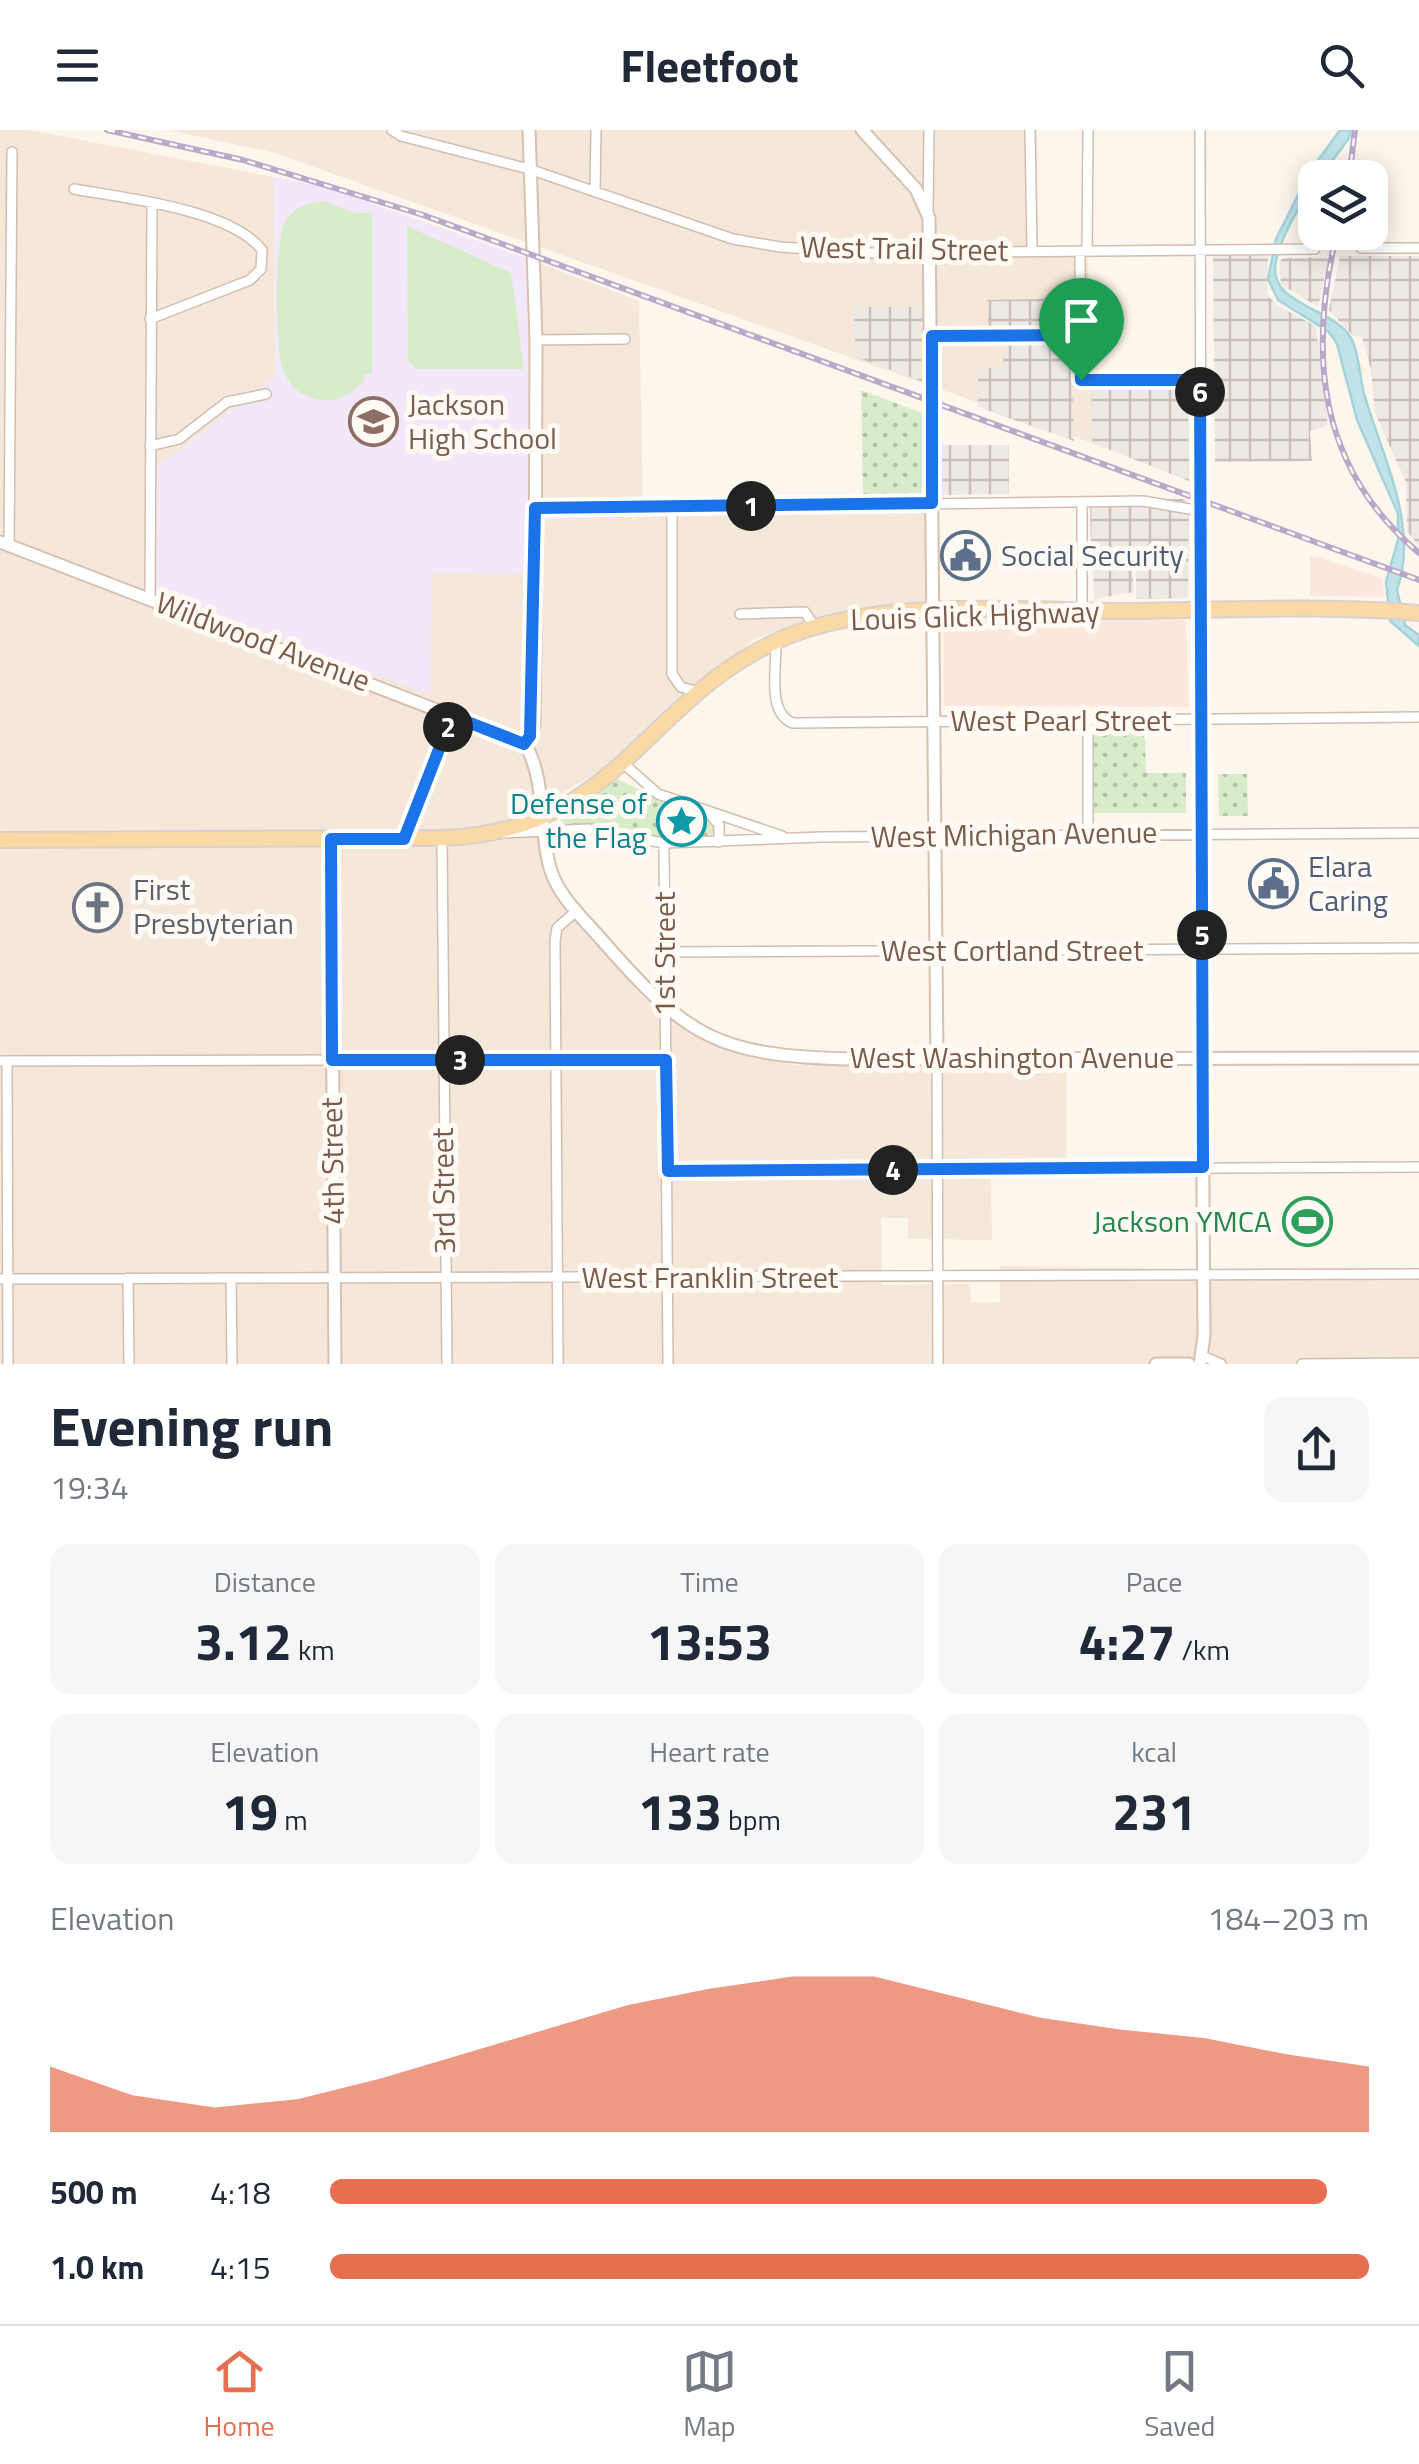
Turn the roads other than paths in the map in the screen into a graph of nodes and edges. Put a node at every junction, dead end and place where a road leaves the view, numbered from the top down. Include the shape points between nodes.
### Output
1 (392, 130) edge
2 (529, 130) edge
3 (596, 130) edge
4 (862, 130) edge
5 (929, 130) edge
6 (1030, 130) edge
7 (1088, 130) edge
8 (1200, 130) edge
9 (12, 152) dead end
10 (530, 169) junction
11 (74, 190) dead end
12 (595, 190) junction
13 (152, 203) junction
14 (928, 212) junction
15 (1388, 248) edge
16 (1419, 248) edge
17 (1298, 249) edge
18 (1032, 250) junction
19 (1200, 250) junction
20 (1084, 251) junction
21 (930, 252) junction
22 (150, 319) junction
23 (1080, 335) junction
24 (932, 336) junction
25 (625, 339) dead end
26 (536, 340) junction
27 (1200, 380) junction
28 (266, 394) dead end
29 (150, 446) junction
30 (1082, 502) junction
31 (932, 503) junction
32 (672, 507) junction
33 (535, 508) junction
34 (1201, 510) junction
35 (5, 544) edge
36 (150, 598) junction
37 (1200, 610) junction
38 (1082, 611) junction
39 (933, 612) junction
40 (1414, 612) edge
41 (740, 614) dead end
42 (814, 626) junction
43 (776, 641) junction
44 (699, 692) junction
45 (452, 716) junction
46 (1419, 717) edge
47 (1202, 720) junction
48 (1088, 721) junction
49 (934, 722) junction
50 (524, 744) junction
51 (624, 764) junction
52 (708, 813) junction
53 (735, 820) junction
54 (543, 826) junction
55 (1202, 833) junction
56 (1419, 833) edge
57 (1088, 836) junction
58 (447, 838) junction
59 (790, 838) junction
60 (935, 838) junction
61 (331, 839) junction
62 (404, 839) junction
63 (0, 840) edge
64 (735, 841) junction
65 (720, 842) junction
66 (664, 843) junction
67 (576, 911) junction
68 (1419, 948) edge
69 (1202, 949) junction
70 (666, 952) junction
71 (936, 952) junction
72 (666, 1010) junction
73 (1202, 1058) junction
74 (1419, 1058) edge
75 (3, 1060) edge
76 (332, 1060) junction
77 (443, 1060) junction
78 (555, 1060) junction
79 (666, 1060) junction
80 (937, 1060) junction
81 (1203, 1167) junction
82 (1419, 1167) edge
83 (938, 1169) junction
84 (668, 1171) junction
85 (1419, 1274) edge
86 (1203, 1276) junction
87 (128, 1278) junction
88 (230, 1278) junction
89 (335, 1278) junction
90 (445, 1278) junction
91 (557, 1278) junction
92 (938, 1278) junction
93 (3, 1279) edge
94 (669, 1280) junction
95 (1200, 1359) edge
96 (1187, 1363) edge
97 (1419, 1363) edge
98 (8, 1364) edge
99 (129, 1364) edge
100 (232, 1364) edge
101 (336, 1364) edge
102 (446, 1364) edge
103 (558, 1364) edge
104 (668, 1364) edge
105 (938, 1364) edge
106 (1143, 1364) edge
107 (1157, 1364) edge
108 (1221, 1364) edge
109 (1302, 1364) edge

1 - 10 street, West Trail Street
2 - 10 main road
3 - 12 street
4 - 14 main road via 916,189
5 - 14 street
6 - 18 street
7 - 20 street
8 - 19 street
9 - 35 street
10 - 12 street, West Trail Street
10 - 26 main road
11 - 13 street
12 - 21 street, West Trail Street via 733,239 846,253
13 - 22 street
13 - 22 street via 236,229 259,246 264,260 237,287
14 - 21 main road
15 - 16 street
17 - 19 street, West Trail Street
18 - 20 street, West Trail Street
18 - 21 street, West Trail Street
19 - 20 street, West Trail Street
19 - 27 street
20 - 23 street
21 - 24 main road
22 - 29 street
23 - 24 street
23 - 27 street via 1081,380
24 - 31 main road
25 - 26 street
26 - 33 main road
27 - 34 street
28 - 29 street via 226,402 179,440
29 - 36 street
30 - 31 street
30 - 34 street
30 - 38 street
31 - 32 street
31 - 39 main road
32 - 33 street
32 - 44 street via 672,674 680,687
33 - 50 main road via 534,722
34 - 37 street
35 - 36 main road, Wildwood Avenue
36 - 45 main road, Wildwood Avenue
37 - 38 main road, Louis Glick Highway
37 - 40 main road, Louis Glick Highway
37 - 47 street
38 - 39 main road, Louis Glick Highway
39 - 42 main road, Louis Glick Highway
39 - 49 main road
41 - 42 street via 801,612
42 - 43 main road, Louis Glick Highway
43 - 44 main road, Louis Glick Highway
43 - 49 street, West Pearl Street via 776,706 788,721
44 - 51 main road, Louis Glick Highway
45 - 50 main road, Wildwood Avenue
45 - 62 street
46 - 47 street, West Pearl Street
47 - 48 street, West Pearl Street
47 - 55 street
48 - 49 street, West Pearl Street
48 - 57 street
49 - 60 main road
50 - 54 main road, West Washington Avenue
51 - 52 street, West Michigan Avenue via 653,791
51 - 54 main road, Louis Glick Highway
52 - 53 street, West Michigan Avenue
52 - 65 street via 719,824
53 - 59 street, West Michigan Avenue
53 - 64 street via 741,830
54 - 58 main road, Louis Glick Highway
54 - 66 street, West Michigan Avenue
54 - 67 main road, West Washington Avenue via 554,880
55 - 56 street, West Michigan Avenue
55 - 57 street, West Michigan Avenue
55 - 69 street
57 - 60 street, West Michigan Avenue
58 - 62 main road
58 - 77 street, 3rd Street
59 - 60 street, West Michigan Avenue
59 - 64 street, West Michigan Avenue
60 - 71 main road
61 - 62 main road
61 - 63 main road
61 - 76 main road, 4th Street
64 - 65 street, West Michigan Avenue
65 - 66 street, West Michigan Avenue
66 - 70 street, 1st Street
67 - 72 main road, West Washington Avenue
67 - 78 street via 555,936
68 - 69 street, West Cortland Street
69 - 71 street, West Cortland Street
69 - 73 street
70 - 71 street, West Cortland Street
70 - 72 street, 1st Street
71 - 80 main road
72 - 79 street, 1st Street
72 - 80 main road, West Washington Avenue via 727,1043 781,1057
73 - 74 main road, West Washington Avenue
73 - 80 main road, West Washington Avenue
73 - 81 main road
75 - 76 street
75 - 93 street
76 - 77 street
76 - 89 main road, 4th Street
77 - 78 street
77 - 90 street, 3rd Street
78 - 79 street
78 - 91 street
79 - 84 street, 1st Street
80 - 83 street
81 - 82 street
81 - 83 street
81 - 86 main road
83 - 84 street
83 - 92 street
84 - 94 street, 1st Street
85 - 86 street, West Franklin Street
86 - 92 street, West Franklin Street
86 - 95 main road
87 - 88 street, West Franklin Street
87 - 93 street, West Franklin Street
87 - 99 street
88 - 89 street, West Franklin Street
88 - 100 street
89 - 90 street, West Franklin Street
89 - 101 main road, 4th Street
90 - 91 street, West Franklin Street
90 - 102 street, 3rd Street
91 - 94 street, West Franklin Street
91 - 103 street
92 - 94 street, West Franklin Street
92 - 105 street
93 - 98 street
94 - 104 street, 1st Street
95 - 96 main road
95 - 108 street
96 - 107 main road
97 - 109 street
106 - 107 street

